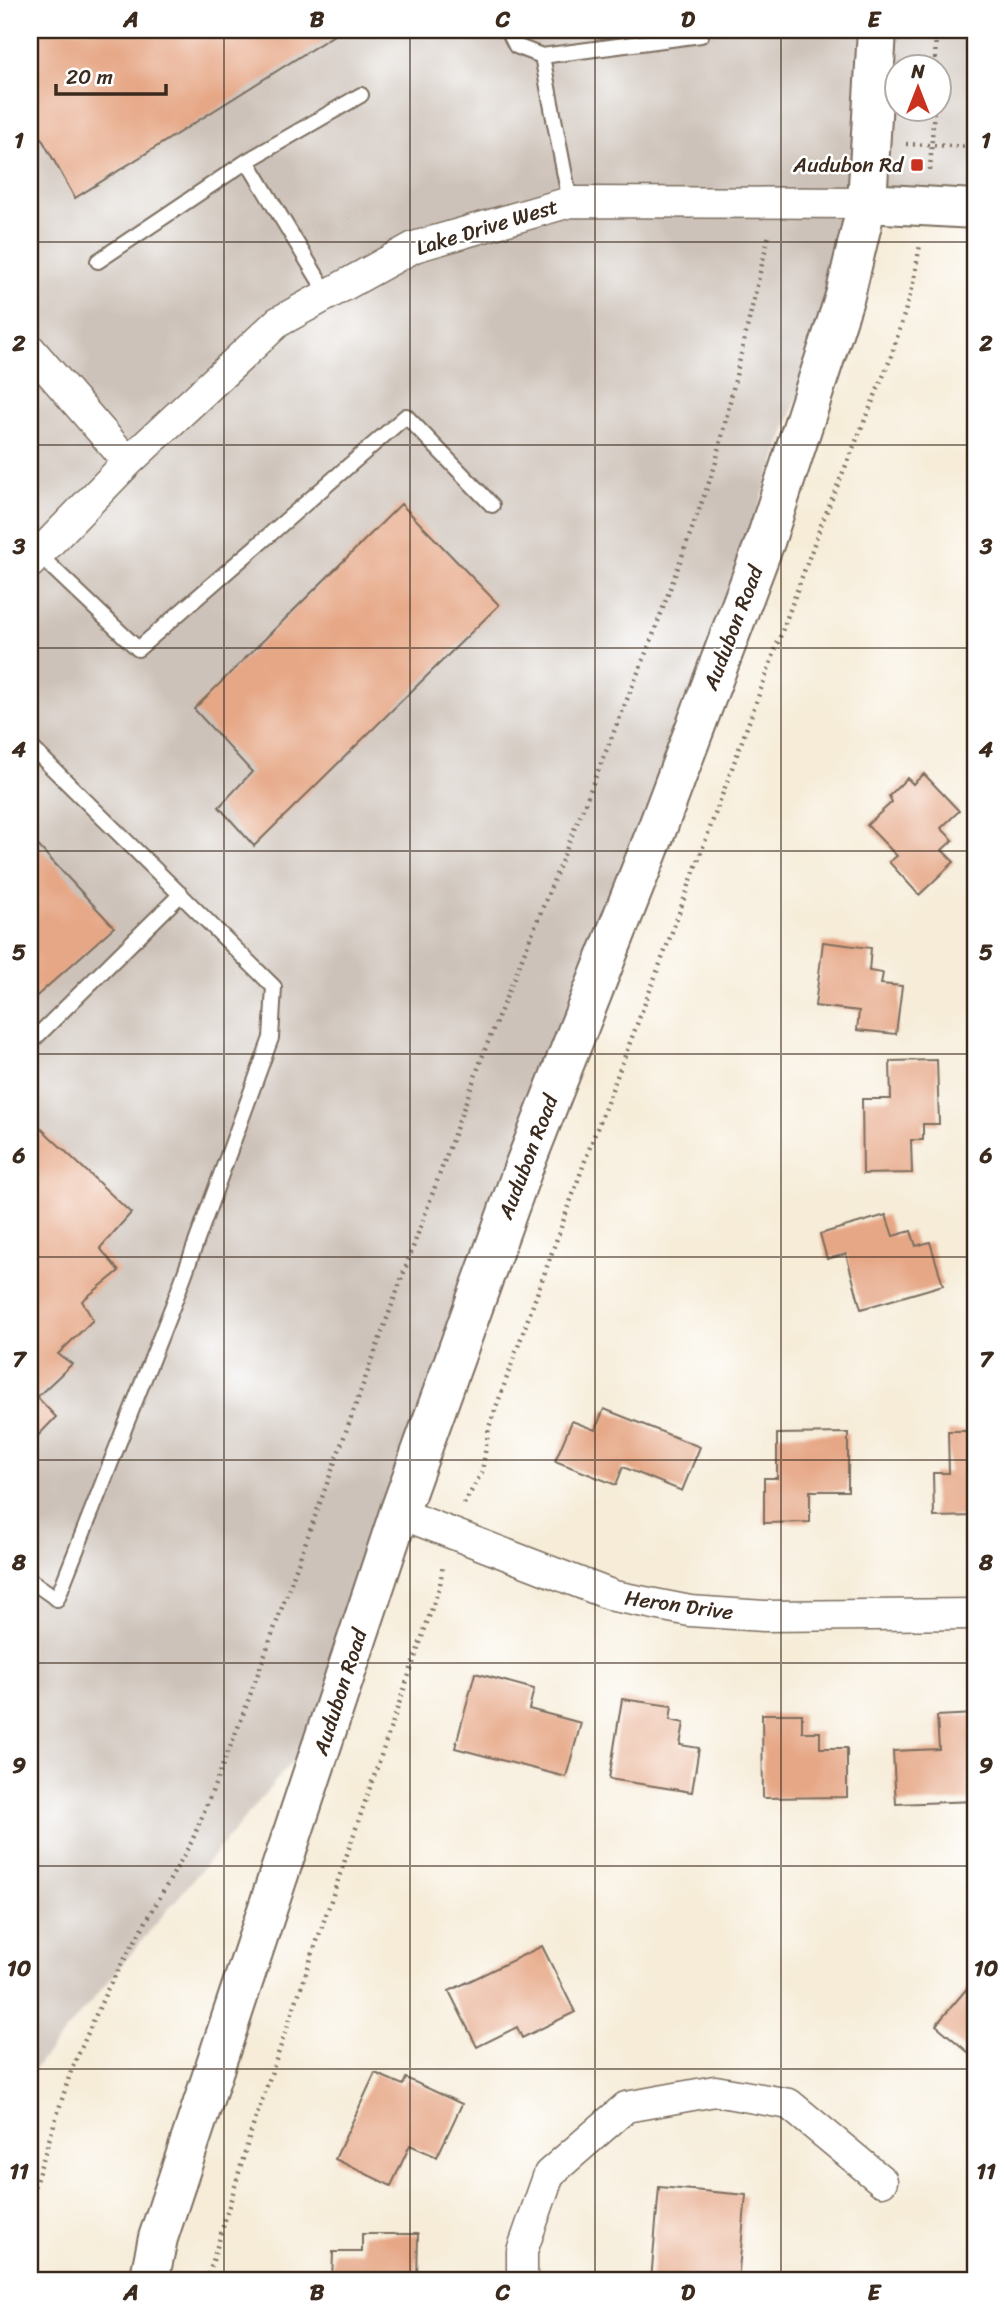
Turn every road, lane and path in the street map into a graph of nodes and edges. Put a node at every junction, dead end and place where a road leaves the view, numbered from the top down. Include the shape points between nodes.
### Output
1 (508, 30) edge
2 (701, 30) edge
3 (877, 30) edge
4 (936, 30) edge
5 (935, 52) edge
6 (542, 56) junction
7 (361, 95) dead end
8 (933, 122) edge
9 (870, 142) junction
10 (932, 145) junction
11 (975, 147) edge
12 (247, 161) junction
13 (570, 202) junction
14 (778, 203) junction
15 (866, 203) junction
16 (927, 206) junction
17 (975, 209) edge
18 (98, 261) dead end
19 (328, 295) junction
20 (30, 349) edge
21 (128, 462) junction
22 (492, 505) dead end
23 (34, 559) edge
24 (30, 747) edge
25 (181, 894) junction
26 (30, 1044) edge
27 (399, 1513) junction
28 (448, 1532) junction
29 (30, 1580) edge
30 (975, 1614) edge
31 (882, 2181) dead end
32 (30, 2200) edge
33 (149, 2281) edge
34 (207, 2281) edge
35 (522, 2281) edge

1 - 6 lane via 516,46
2 - 6 lane via 701,35
3 - 9 street, Audubon Road
4 - 5 path
6 - 13 lane
7 - 12 lane
8 - 10 path
9 - 10 path
9 - 15 street, Audubon Road
10 - 11 path
10 - 16 path
12 - 18 lane
12 - 19 lane
13 - 14 street, Lake Drive West
13 - 19 street, Lake Drive West via 414,247
14 - 15 street, Lake Drive West
14 - 32 path via 715,466 652,638 484,1052 241,1720 192,1841 107,1990 71,2071
15 - 16 street, Lake Drive West
15 - 27 street, Audubon Road via 845,296 766,539 523,1169
16 - 17 street, Lake Drive West
16 - 28 path via 912,289 890,360 821,525 590,1147 489,1427 482,1472
19 - 21 street, Lake Drive West via 278,322
20 - 21 street
21 - 23 street, Lake Drive West
22 - 23 lane via 407,416 138,649
24 - 25 lane
25 - 26 lane
25 - 29 lane via 274,987 271,1038 175,1300 57,1599
27 - 28 street, Heron Drive
27 - 33 street, Audubon Road via 158,2238
28 - 30 street, Heron Drive via 614,1596 690,1611 764,1616
28 - 34 path via 440,1585 250,2135
31 - 35 street via 789,2104 715,2091 626,2107 549,2174 522,2251

